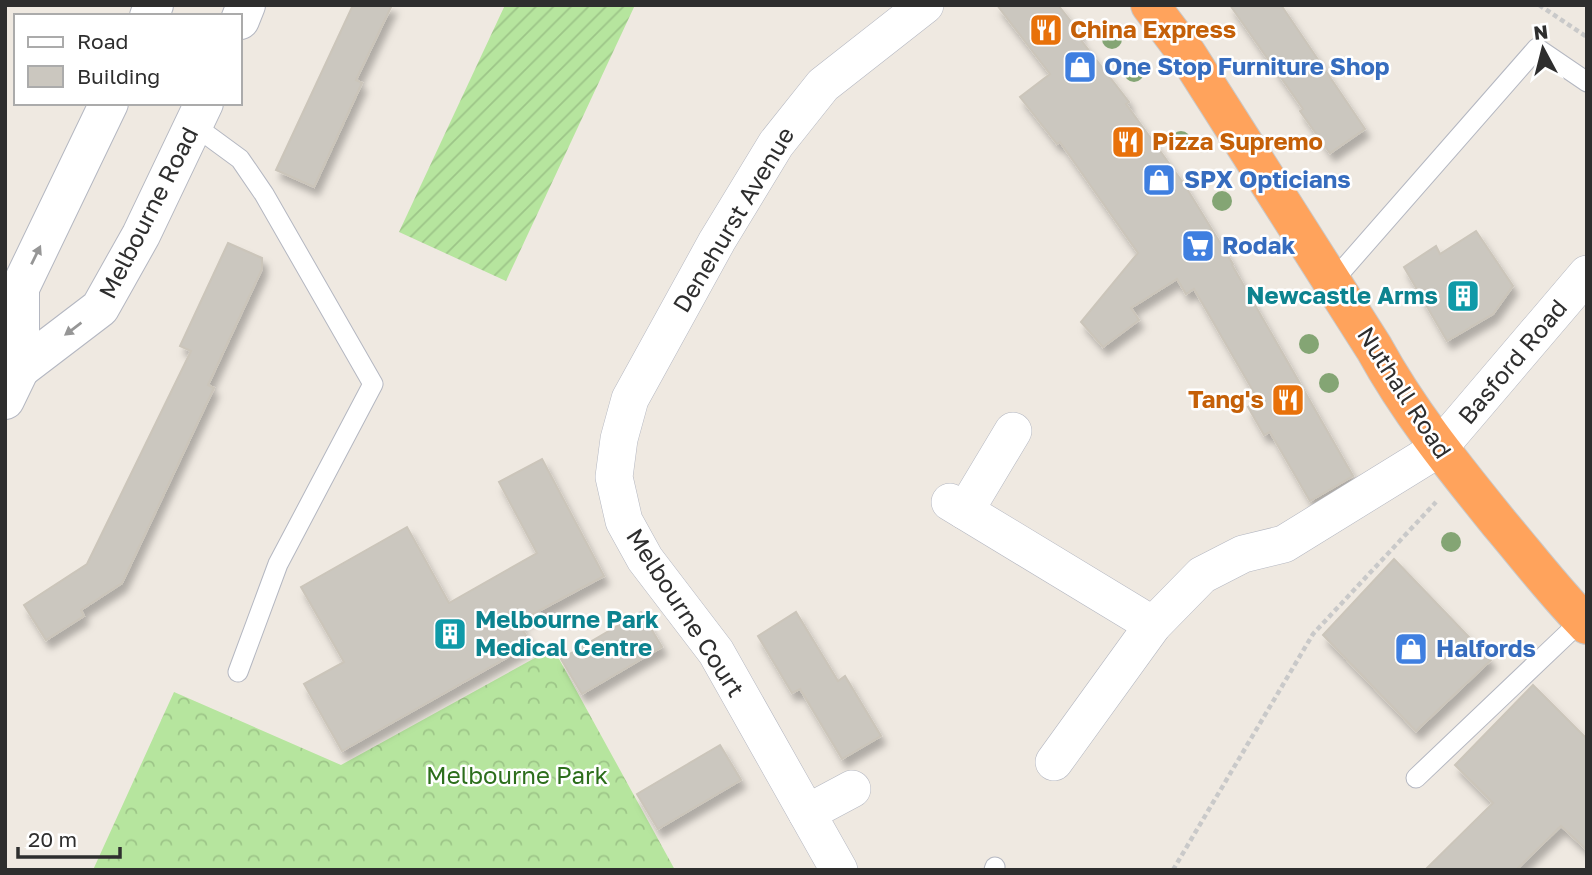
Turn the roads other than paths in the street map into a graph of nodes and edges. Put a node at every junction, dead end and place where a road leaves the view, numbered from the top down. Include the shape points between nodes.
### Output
1 (925, 5) edge
2 (1150, 5) edge
3 (1587, 82) edge
4 (108, 105) edge
5 (199, 115) edge
6 (1587, 274) edge
7 (1332, 282) junction
8 (10, 377) edge
9 (1013, 431) dead end
10 (619, 439) joint
11 (1449, 463) junction
12 (1584, 622) edge
13 (1153, 625) junction
14 (238, 672) dead end
15 (1054, 762) dead end
16 (1416, 778) dead end
17 (852, 789) dead end
18 (807, 813) junction
19 (839, 870) edge

1 - 10 street, Denehurst Avenue via 823,85 776,144 630,399
2 - 7 highway, Nuthall Road via 1187,54
3 - 7 lane via 1537,48
8 -> 4 street, Melbourne Road via 20,288
5 -> 8 street, Melbourne Road via 100,308
5 - 14 lane via 240,159 264,194 373,384 278,564
6 - 11 street, Basford Road
7 - 11 highway, Nuthall Road
9 - 13 street via 958,507
10 - 18 street, Melbourne Court via 614,477 624,521 645,559 716,652
11 - 12 highway, Nuthall Road
11 - 13 street, Basford Road via 1284,544 1243,554 1202,575
12 - 16 lane
13 - 15 street, Basford Road
17 - 18 street
18 - 19 street, Melbourne Court

